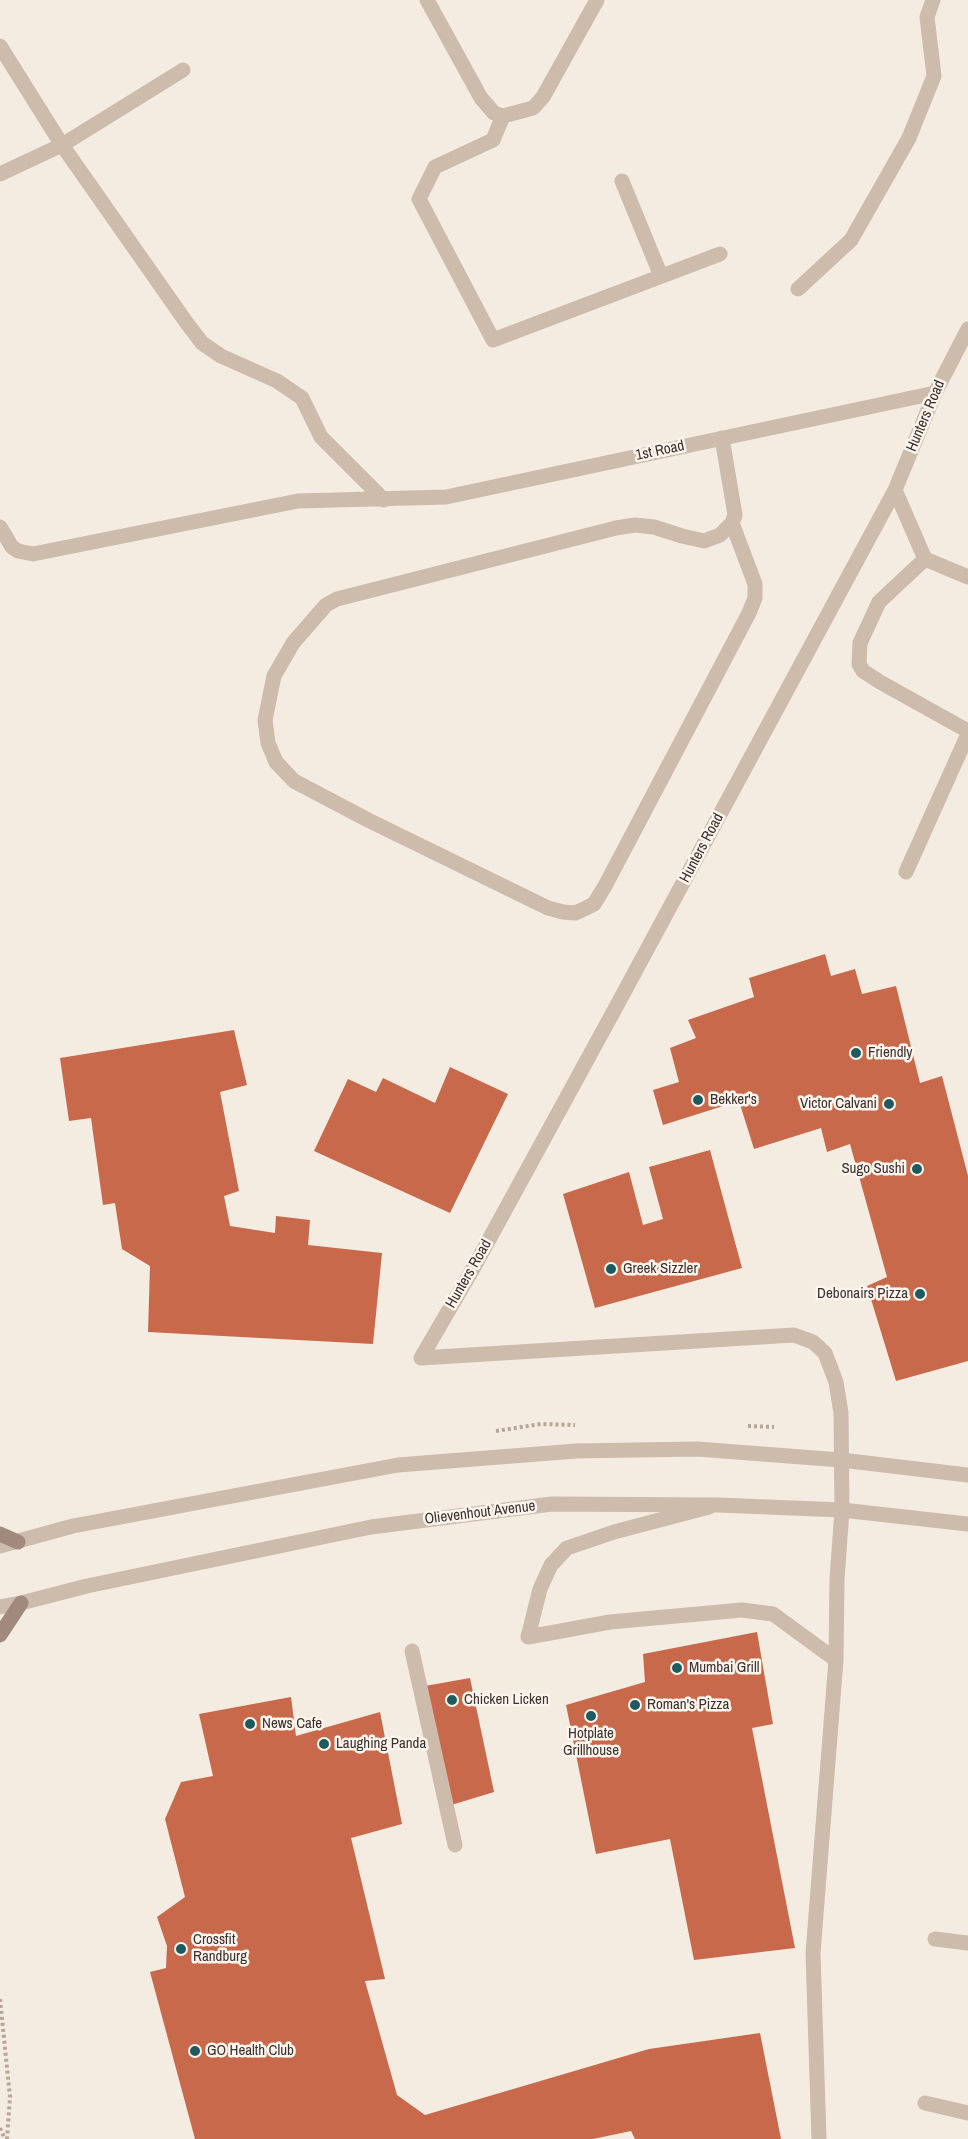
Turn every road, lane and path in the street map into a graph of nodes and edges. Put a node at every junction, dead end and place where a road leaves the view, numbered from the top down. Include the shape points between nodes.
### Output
1 (427, 0) edge
2 (597, 0) edge
3 (933, 0) edge
4 (0, 46) edge
5 (183, 70) dead end
6 (503, 116) junction
7 (62, 145) junction
8 (0, 174) edge
9 (622, 181) dead end
10 (720, 254) dead end
11 (661, 276) junction
12 (798, 290) dead end
13 (968, 329) edge
14 (935, 393) junction
15 (722, 438) junction
16 (895, 490) junction
17 (384, 500) junction
18 (732, 523) junction
19 (0, 527) edge
20 (925, 559) junction
21 (968, 577) edge
22 (968, 733) edge
23 (906, 872) dead end
24 (842, 1460) junction
25 (968, 1475) edge
26 (717, 1505) junction
27 (842, 1510) junction
28 (968, 1524) edge
29 (0, 1534) edge
30 (18, 1542) junction
31 (0, 1546) edge
32 (21, 1603) junction
33 (0, 1607) edge
34 (0, 1635) edge
35 (412, 1651) dead end
36 (836, 1659) junction
37 (456, 1845) dead end
38 (934, 1939) dead end
39 (968, 1943) edge
40 (0, 1999) edge
41 (925, 2103) dead end
42 (968, 2113) edge
43 (0, 2128) edge
44 (6, 2139) edge
45 (819, 2139) edge

1 - 6 street via 481,98 494,113
2 - 6 street via 543,97 533,108
3 - 12 street via 927,17 934,76 909,138 851,240
4 - 7 street
5 - 7 street
6 - 11 street via 493,140 435,167 419,199 493,340
7 - 8 street
7 - 17 street via 202,343 221,356 278,381 302,398 321,437
9 - 11 street
10 - 11 street
13 - 14 street, Hunters Road
14 - 15 street, 1st Road
14 - 16 street, Hunters Road
15 - 17 street, 1st Road via 446,497
15 - 18 street via 735,515
16 - 20 street
16 - 24 street, Hunters Road via 474,1268 421,1358 794,1335 813,1342 825,1353 836,1382 841,1413
17 - 19 street, 1st Road via 298,501 33,554 12,547
18 - 18 street via 720,535 704,541 654,527 616,528 326,605 293,643 274,676 265,720 276,762 294,781 538,902 575,913 594,904 755,598 755,584
20 - 21 street
20 - 22 street via 879,602 860,643 859,664 880,682
22 - 23 street
24 - 25 street
24 - 27 street
24 - 30 street via 697,1449 576,1450 398,1465 73,1526
26 - 27 street, Olievenhout Avenue
26 - 32 street, Olievenhout Avenue via 552,1504 371,1527
26 - 36 street via 567,1548 551,1565 540,1589 528,1636 610,1623 742,1610 773,1614
27 - 28 street, Olievenhout Avenue
27 - 36 street
29 - 30 main road
30 - 31 street
32 - 33 street, Olievenhout Avenue
32 - 34 main road
35 - 37 street
36 - 45 street via 813,1953
38 - 39 street
40 - 44 path via 10,2097
41 - 42 street
43 - 44 path

